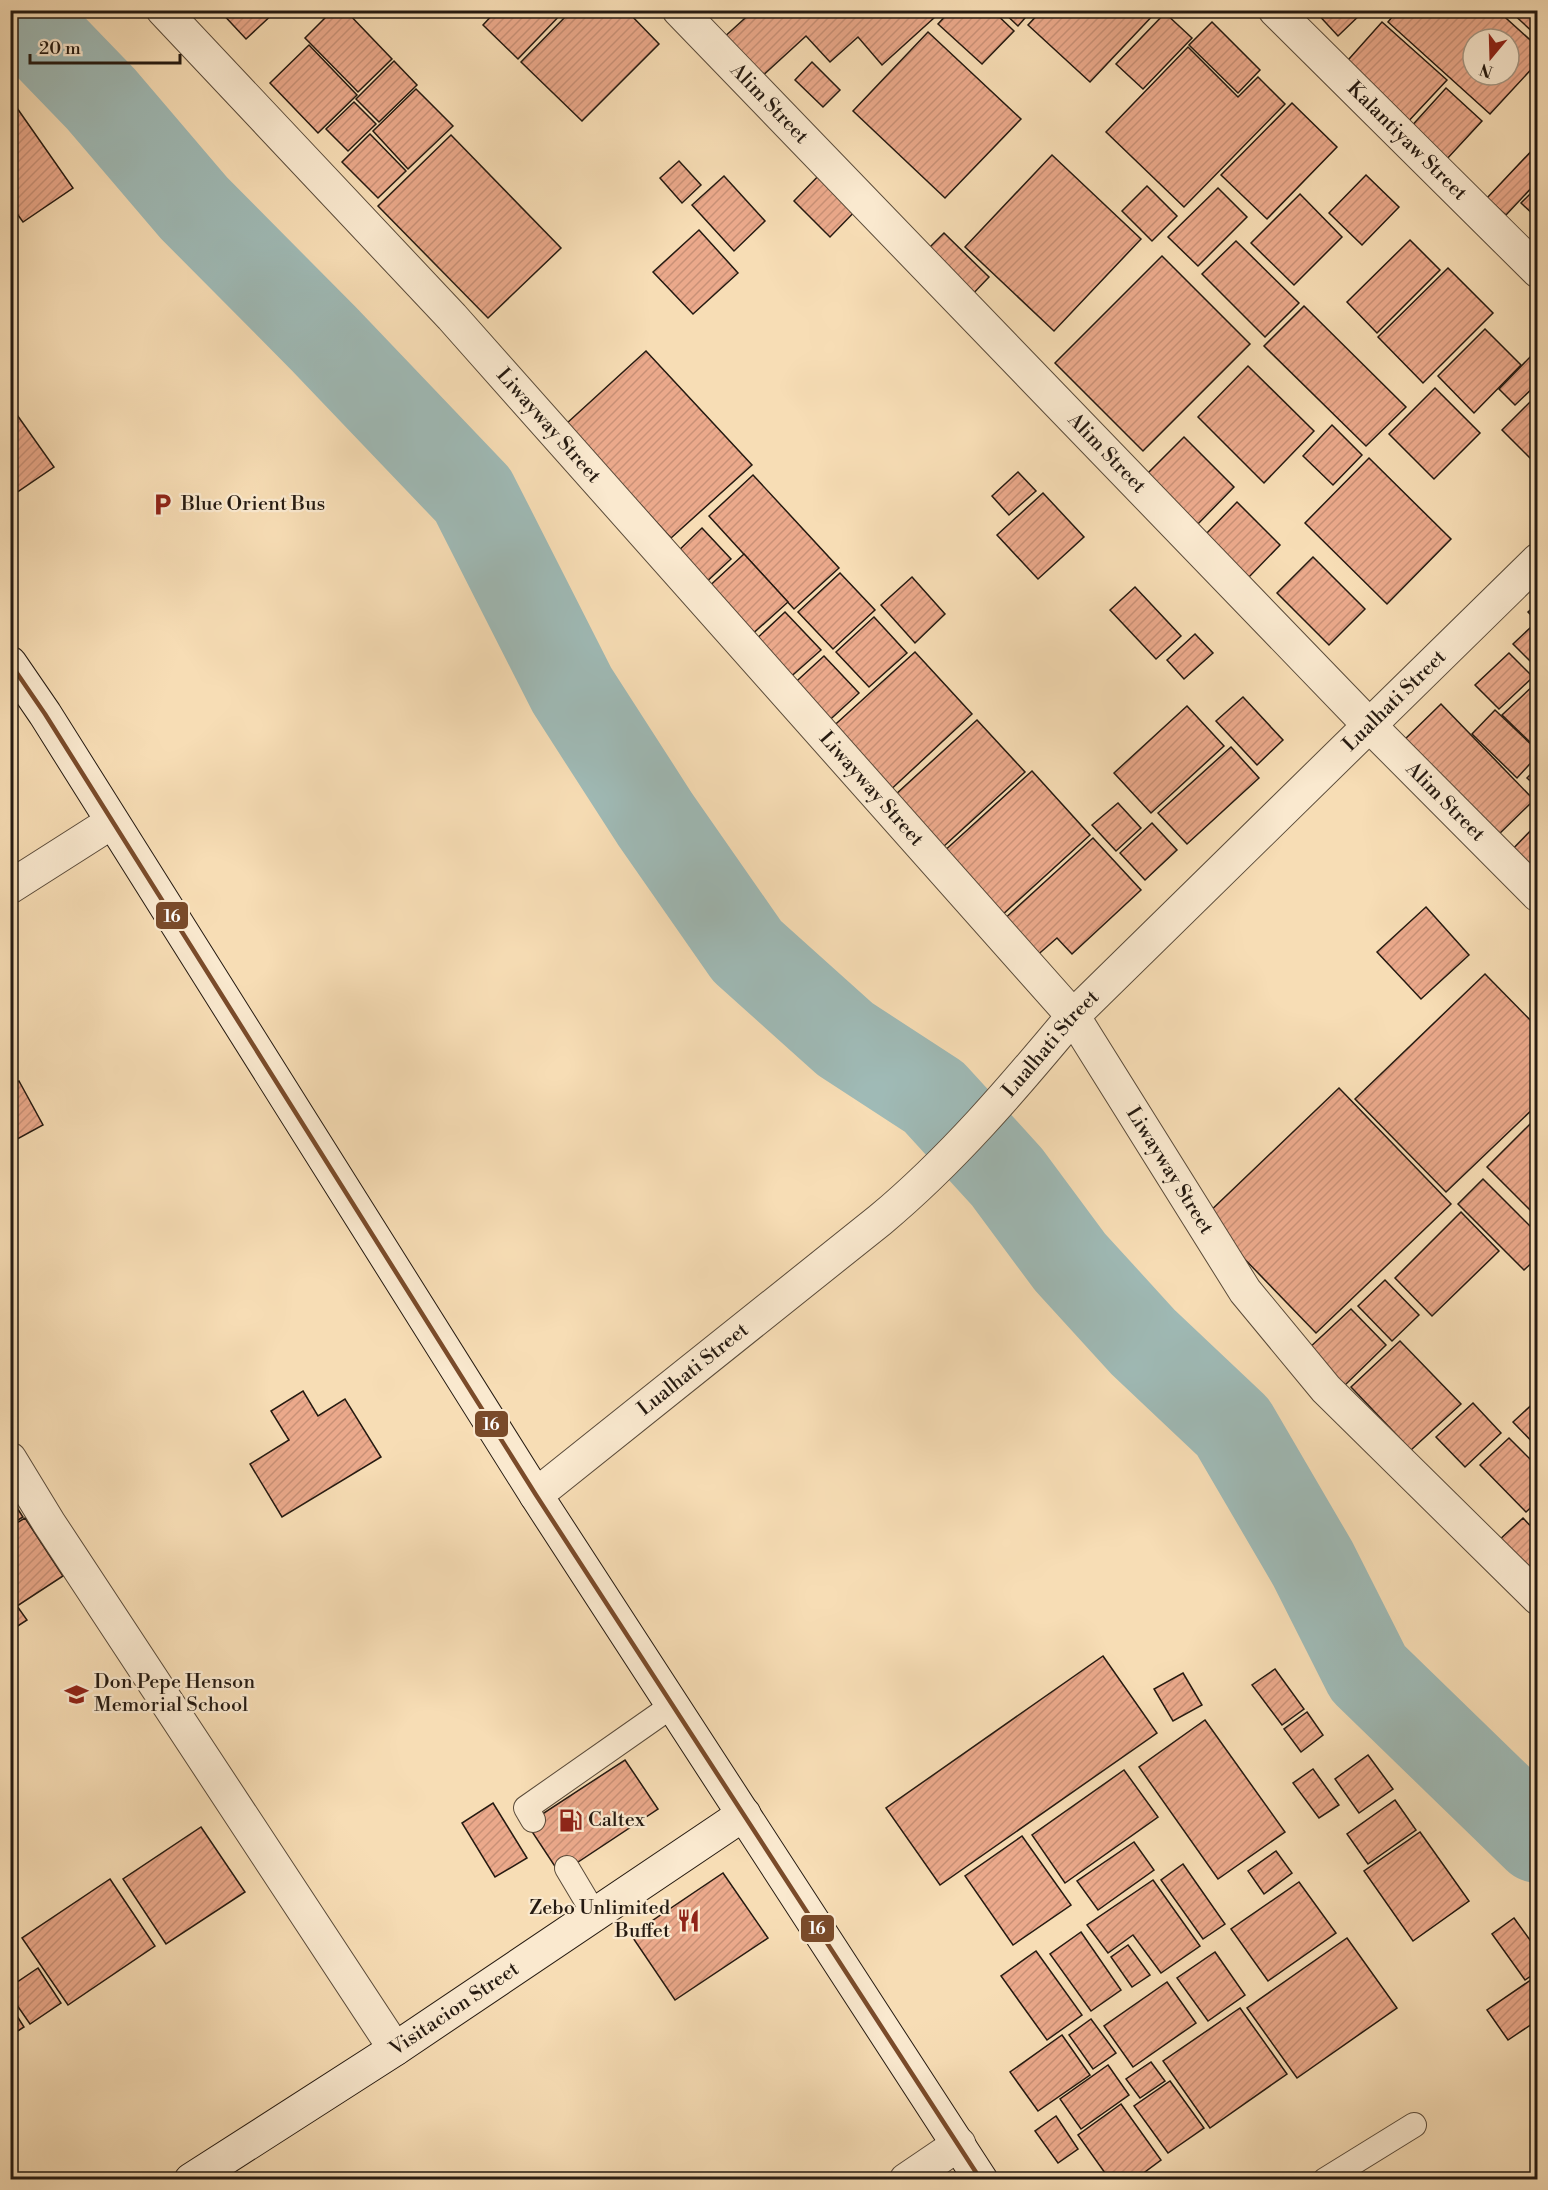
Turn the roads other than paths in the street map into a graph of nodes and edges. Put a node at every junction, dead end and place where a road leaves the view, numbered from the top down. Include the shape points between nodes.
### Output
1 (163, 10) edge
2 (679, 10) edge
3 (1275, 10) edge
4 (1538, 271) edge
5 (1538, 560) edge
6 (10, 663) edge
7 (1369, 725) junction
8 (112, 822) junction
9 (10, 887) edge
10 (1538, 895) edge
11 (1073, 1016) junction
12 (10, 1459) edge
13 (536, 1495) junction
14 (1538, 1598) edge
15 (673, 1705) junction
16 (744, 1814) junction
17 (533, 1820) dead end
18 (567, 1868) dead end
19 (595, 1915) junction
20 (395, 2049) junction
21 (1414, 2125) dead end
22 (959, 2145) junction
23 (191, 2180) edge
24 (906, 2180) edge
25 (981, 2180) edge
26 (1325, 2180) edge

1 - 11 street, Liwayway Street via 452,317
2 - 7 street, Alim Street
3 - 4 street, Kalantiyaw Street
5 - 7 street, Lualhati Street
6 - 8 street
7 - 10 street, Alim Street
7 - 11 street, Lualhati Street
8 - 9 street
8 - 13 street
11 - 13 street, Lualhati Street via 934,1174
11 - 14 street, Liwayway Street via 1245,1290 1326,1389
12 - 20 street
13 - 15 street
15 - 16 street
15 - 17 lane via 526,1808
16 - 19 street, Visitacion Street
16 - 22 street
18 - 19 lane
19 - 20 street, Visitacion Street
20 - 23 street, Visitacion Street
21 - 26 lane
22 - 24 street
22 - 25 street

